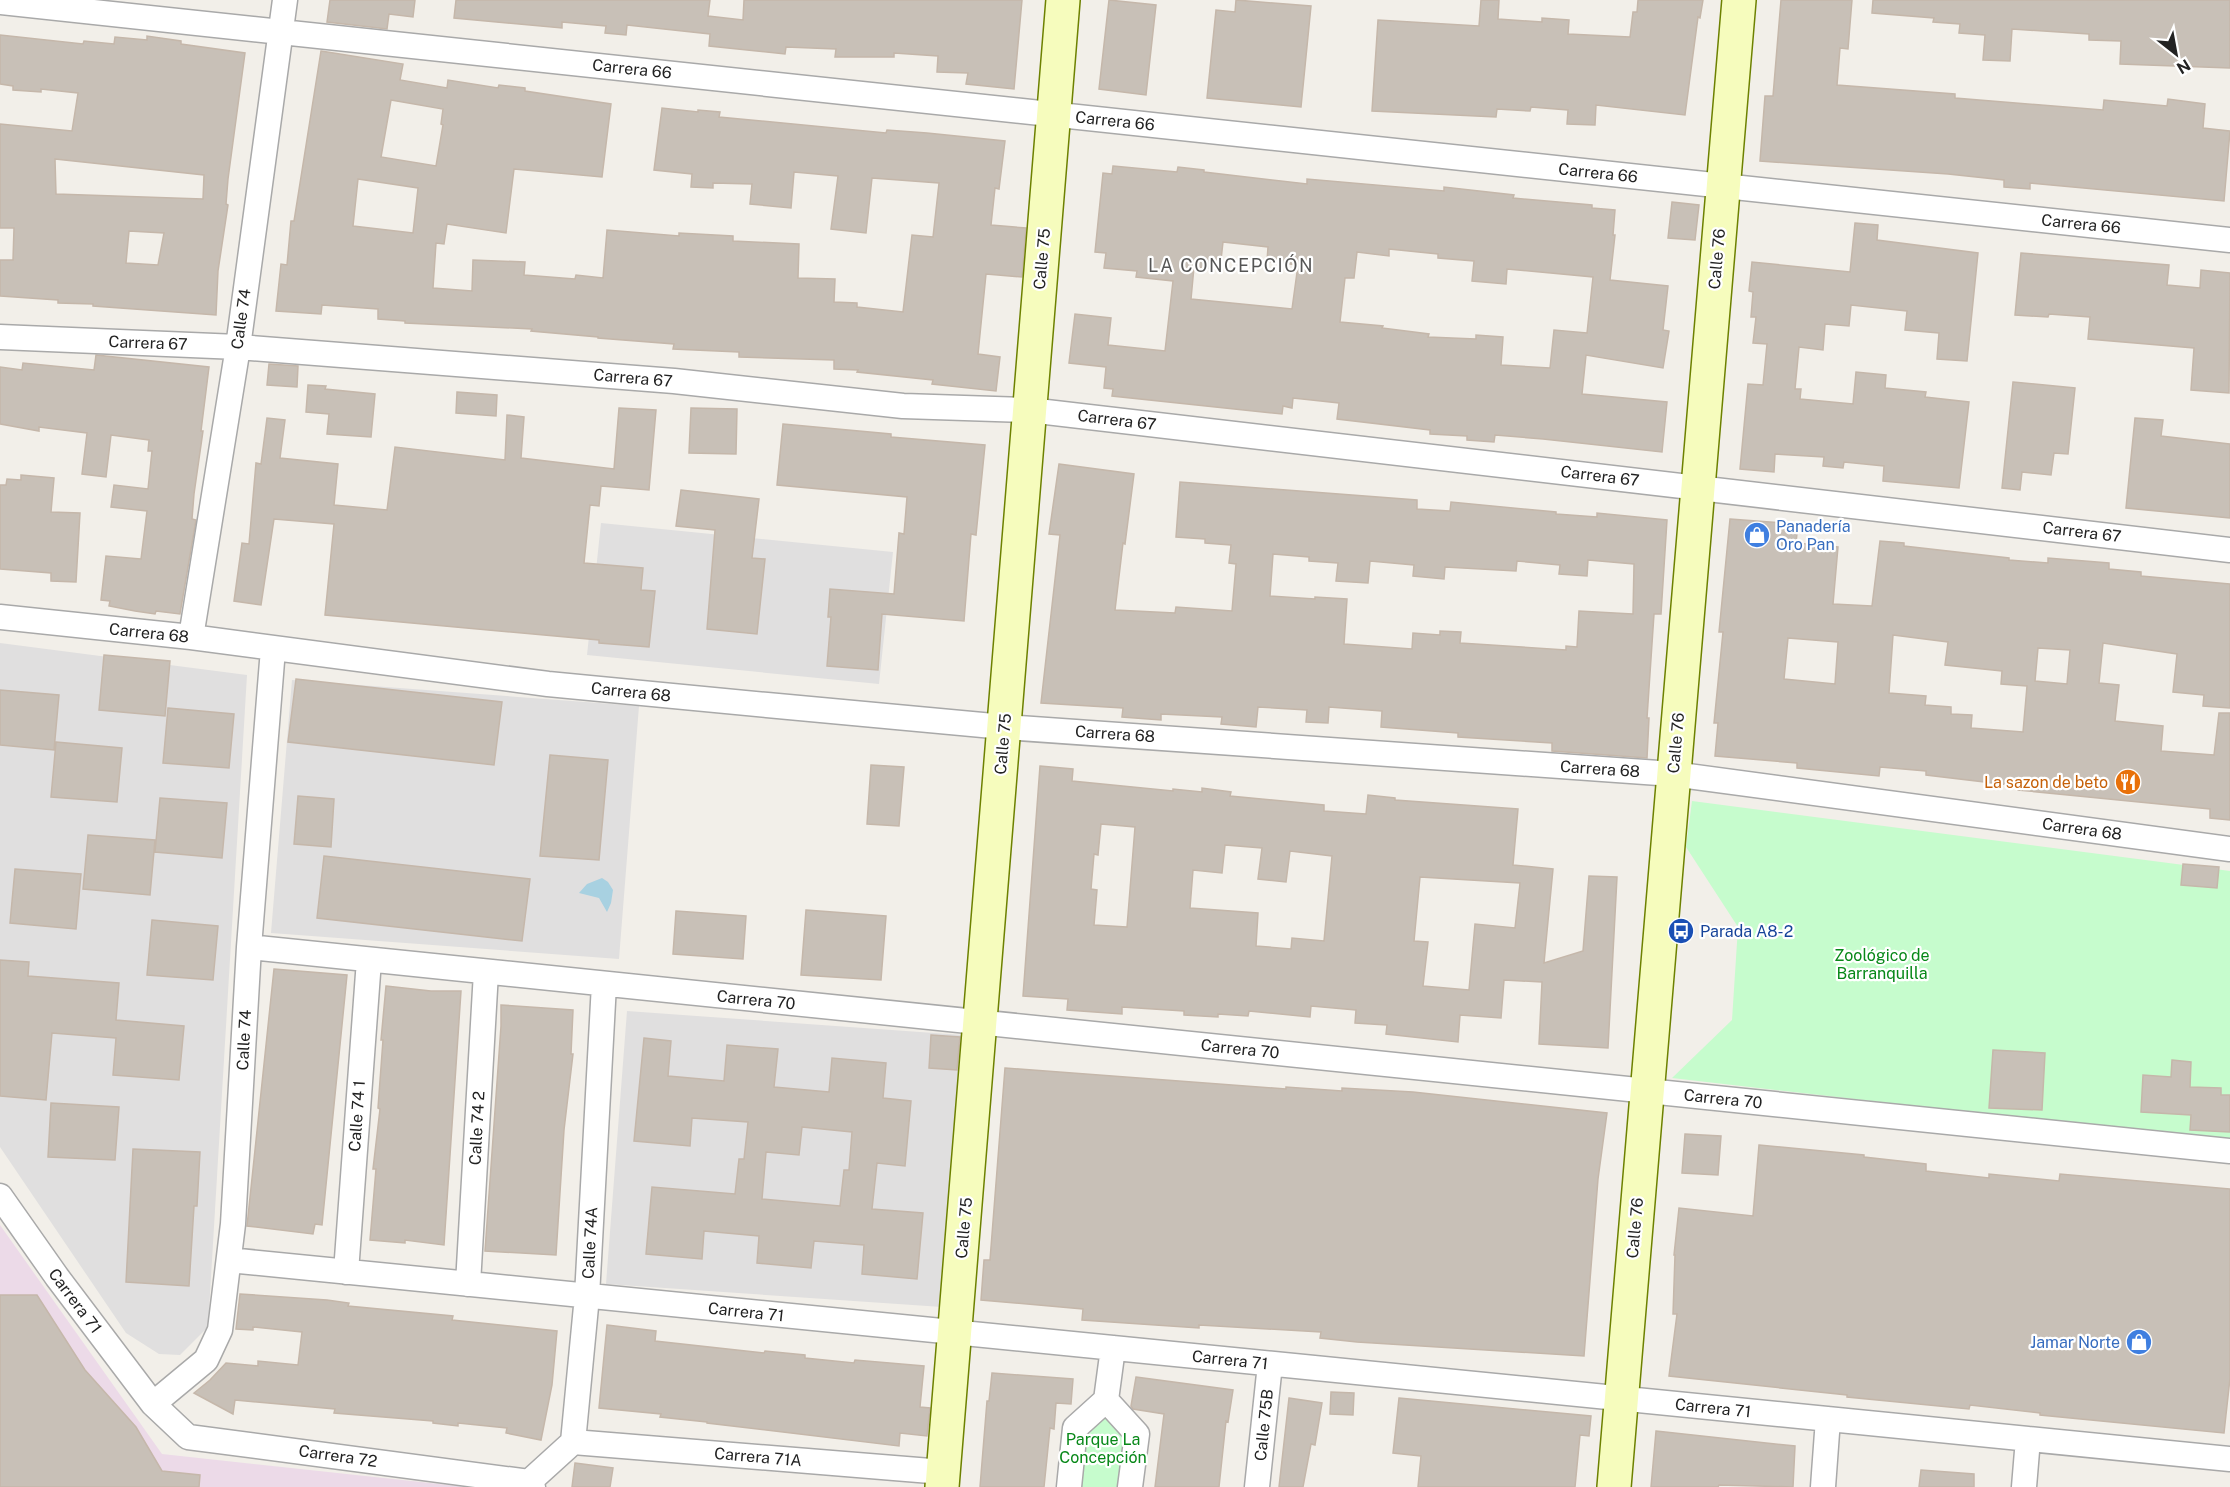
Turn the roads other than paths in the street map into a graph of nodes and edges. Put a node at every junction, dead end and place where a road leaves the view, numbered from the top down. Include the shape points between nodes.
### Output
1 (285, 0) edge
2 (1063, 0) edge
3 (1739, 0) edge
4 (0, 2) edge
5 (280, 32) junction
6 (1053, 114) junction
7 (1724, 186) junction
8 (2230, 240) edge
9 (0, 337) edge
10 (238, 347) junction
11 (1029, 410) junction
12 (1698, 488) junction
13 (2230, 550) edge
14 (0, 617) edge
15 (191, 637) junction
16 (273, 649) junction
17 (1004, 727) junction
18 (1673, 774) junction
19 (2230, 849) edge
20 (249, 947) junction
21 (369, 960) junction
22 (486, 972) junction
23 (604, 984) junction
24 (980, 1023) junction
25 (1646, 1091) junction
26 (2230, 1151) edge
27 (0, 1196) edge
28 (230, 1260) junction
29 (346, 1272) junction
30 (468, 1284) junction
31 (586, 1296) junction
32 (955, 1332) junction
33 (1113, 1348) junction
34 (1270, 1364) junction
35 (1622, 1399) junction
36 (1106, 1400) junction
37 (153, 1404) junction
38 (1828, 1419) junction
39 (2028, 1439) junction
40 (573, 1442) junction
41 (2230, 1459) edge
42 (943, 1479) edge
43 (531, 1484) edge
44 (1069, 1487) edge
45 (1131, 1487) edge
46 (1257, 1487) edge
47 (1614, 1487) edge
48 (1823, 1487) edge
49 (2024, 1487) edge

1 - 5 street, Calle 74
2 - 6 street, Calle 75
3 - 7 street, Calle 76
4 - 5 street, Carrera 66
5 - 6 street, Carrera 66
5 - 10 street, Calle 74
6 - 7 street, Carrera 66
6 - 11 street, Calle 75
7 - 8 street, Carrera 66
7 - 12 street, Calle 76
9 - 10 street, Carrera 67
10 - 11 street, Carrera 67 via 674,381 903,406
10 - 15 street, Calle 74
11 - 12 street, Carrera 67
11 - 17 street, Calle 75
12 - 13 street, Carrera 67
12 - 18 street, Calle 76
14 - 15 street, Carrera 68
15 - 16 street, Carrera 68
16 - 17 street, Carrera 68 via 548,684
16 - 20 street, Calle 74
17 - 18 street, Carrera 68
17 - 24 street, Calle 75
18 - 19 street, Carrera 68
18 - 25 street, Calle 76
20 - 21 street, Carrera 70
20 - 28 street, Calle 74
21 - 22 street, Carrera 70
21 - 29 street, Calle 74 1
22 - 23 street, Carrera 70
22 - 30 street, Calle 74 2
23 - 24 street, Carrera 70
23 - 31 street, Calle 74A
24 - 25 street, Carrera 70
24 - 32 street, Calle 75
25 - 26 street, Carrera 70
25 - 35 street, Calle 76
27 - 37 street, Carrera 71
28 - 29 street, Carrera 71
28 - 37 street, Calle 74 via 220,1330 206,1360
29 - 30 street, Carrera 71
30 - 31 street, Carrera 71
31 - 32 street, Carrera 71
31 - 40 street, Calle 74A
32 - 33 street, Carrera 71
32 - 42 street, Calle 75
33 - 34 street, Carrera 71
33 - 36 street
34 - 35 street, Carrera 71
34 - 46 street, Calle 75B
35 - 38 street, Carrera 71
35 - 47 street, Calle 76
36 - 44 street via 1075,1428
36 - 45 street via 1137,1434
37 - 43 street, Carrera 72 via 188,1437
38 - 39 street, Carrera 71
38 - 48 street
39 - 41 street, Carrera 71
39 - 49 street
40 - 42 street, Carrera 71A
40 - 43 street

